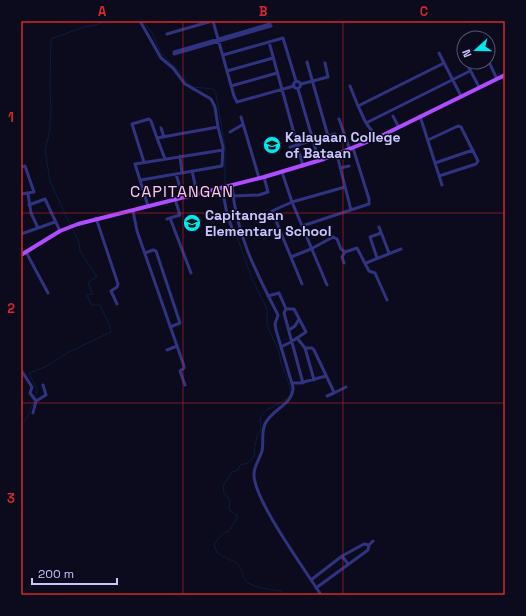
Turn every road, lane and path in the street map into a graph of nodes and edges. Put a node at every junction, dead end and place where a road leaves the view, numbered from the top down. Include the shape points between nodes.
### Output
1 (140, 21) edge
2 (212, 21) edge
3 (271, 25) dead end
4 (167, 34) dead end
5 (219, 40) junction
6 (269, 42) junction
7 (174, 53) dead end
8 (439, 53) dead end
9 (223, 55) junction
10 (273, 58) junction
11 (307, 62) dead end
12 (325, 63) dead end
13 (444, 63) junction
14 (470, 70) joint
15 (493, 70) edge
16 (227, 71) junction
17 (277, 73) junction
18 (505, 75) edge
19 (497, 79) junction
20 (453, 80) junction
21 (296, 81) junction
22 (312, 81) junction
23 (301, 84) junction
24 (231, 86) junction
25 (294, 86) junction
26 (350, 86) dead end
27 (479, 87) junction
28 (282, 89) junction
29 (298, 89) junction
30 (461, 96) junction
31 (358, 106) junction
32 (393, 116) dead end
33 (420, 116) junction
34 (241, 117) dead end
35 (339, 120) dead end
36 (366, 122) junction
37 (242, 125) junction
38 (398, 126) junction
39 (218, 127) junction
40 (161, 128) dead end
41 (230, 132) dead end
42 (335, 134) dead end
43 (328, 136) junction
44 (164, 137) junction
45 (157, 138) junction
46 (376, 138) junction
47 (313, 140) junction
48 (428, 140) junction
49 (297, 144) junction
50 (290, 147) dead end
51 (352, 149) junction
52 (222, 150) junction
53 (472, 150) junction
54 (336, 155) junction
55 (180, 156) junction
56 (165, 158) junction
57 (319, 161) junction
58 (144, 162) junction
59 (435, 163) junction
60 (303, 166) junction
61 (349, 166) dead end
62 (21, 167) edge
63 (340, 168) junction
64 (192, 171) junction
65 (282, 172) junction
66 (182, 173) junction
67 (176, 174) junction
68 (439, 176) junction
69 (264, 177) junction
70 (259, 178) junction
71 (141, 180) junction
72 (442, 185) dead end
73 (226, 187) junction
74 (345, 187) junction
75 (197, 193) junction
76 (21, 194) edge
77 (28, 194) junction
78 (233, 196) junction
79 (183, 197) junction
80 (175, 199) junction
81 (292, 202) junction
82 (29, 205) junction
83 (148, 206) junction
84 (351, 210) junction
85 (133, 211) junction
86 (96, 218) junction
87 (56, 222) junction
88 (302, 226) junction
89 (379, 227) dead end
90 (38, 228) junction
91 (60, 231) junction
92 (233, 232) dead end
93 (381, 233) junction
94 (21, 234) edge
95 (311, 249) junction
96 (401, 249) dead end
97 (26, 252) junction
98 (345, 252) junction
99 (145, 253) junction
100 (389, 253) junction
101 (21, 255) edge
102 (291, 257) junction
103 (377, 258) junction
104 (344, 263) dead end
105 (366, 263) junction
106 (191, 273) dead end
107 (302, 284) dead end
108 (327, 285) dead end
109 (48, 293) dead end
110 (268, 296) junction
111 (387, 300) dead end
112 (117, 304) dead end
113 (286, 309) junction
114 (299, 319) junction
115 (170, 328) junction
116 (289, 330) junction
117 (296, 338) junction
118 (291, 342) junction
119 (177, 346) junction
120 (281, 347) junction
121 (305, 348) junction
122 (167, 350) dead end
123 (21, 370) edge
124 (326, 376) junction
125 (314, 380) junction
126 (292, 383) junction
127 (303, 383) junction
128 (43, 385) dead end
129 (185, 385) dead end
130 (346, 387) dead end
131 (334, 393) junction
132 (327, 396) dead end
133 (36, 401) junction
134 (33, 412) dead end
135 (373, 541) dead end
136 (369, 545) junction
137 (342, 556) junction
138 (348, 564) junction
139 (311, 580) junction
140 (316, 588) junction
141 (321, 595) edge

1 - 39 street via 162,58 185,84 211,99
2 - 4 street
2 - 5 street
3 - 5 street
5 - 7 street
5 - 9 street
6 - 9 street
6 - 10 street
6 - 21 street via 281,38 285,40
8 - 13 street
9 - 16 street
10 - 16 street
10 - 17 street
11 - 22 street
12 - 22 street via 328,77
13 - 20 street
13 - 31 street
14 - 20 street
14 - 27 street
15 - 19 street
16 - 24 street
17 - 24 street
17 - 28 street
18 - 19 main road
19 - 27 main road
20 - 30 street
20 - 36 street
21 - 23 street
21 - 25 street
22 - 23 street
22 - 43 street
23 - 29 street
24 - 28 street via 237,102
25 - 28 street
25 - 29 street
26 - 31 street
27 - 30 main road
28 - 49 street
29 - 47 street
30 - 33 main road
31 - 36 street
32 - 38 street
33 - 38 main road
33 - 48 street
34 - 37 street
35 - 51 street
36 - 46 street
37 - 41 street
37 - 70 street
38 - 46 main road
39 - 44 street
39 - 52 street
40 - 44 street
42 - 43 street
43 - 47 street
44 - 45 street
45 - 56 street
45 - 58 street via 149,119 132,124
46 - 51 main road
47 - 49 street
47 - 57 street
48 - 53 street via 458,126 461,127
48 - 59 street
49 - 50 street
49 - 60 street
51 - 54 main road
51 - 84 street via 370,202
52 - 55 street
52 - 64 street via 222,166
53 - 59 street
53 - 68 street via 478,161 476,164
54 - 57 main road
54 - 63 street
55 - 56 street
55 - 66 street
56 - 58 street
57 - 60 main road
58 - 71 street via 135,164
59 - 68 street
60 - 65 main road
61 - 63 street
62 - 77 street via 25,166 34,192
63 - 74 street
64 - 66 street
64 - 75 street
65 - 69 main road
65 - 81 street
66 - 67 street
67 - 71 street
67 - 79 street
68 - 72 street
69 - 70 main road
69 - 78 street via 268,192
70 - 73 main road
71 - 83 street
73 - 75 main road
73 - 78 street
73 - 92 street via 226,214
74 - 81 street
74 - 84 street
75 - 79 main road
76 - 77 street
77 - 82 street
78 - 110 street via 240,233
79 - 80 main road
80 - 83 main road
80 - 106 street via 180,215 168,219
81 - 88 street
81 - 102 street via 272,211
82 - 87 street via 44,199
82 - 90 street
83 - 85 main road
84 - 88 street
85 - 86 main road
85 - 99 street
86 - 91 main road
86 - 112 street via 118,284 111,291
87 - 90 street
87 - 91 street
88 - 95 street
89 - 93 street
90 - 94 street
91 - 97 main road
93 - 100 street
93 - 103 street via 370,237
95 - 98 street via 333,237 338,240
95 - 102 street
95 - 108 street
96 - 100 street
97 - 101 main road
97 - 109 street
98 - 104 street via 342,257
98 - 105 street via 357,248
99 - 115 street
99 - 115 street via 155,250 180,321
100 - 103 street
102 - 107 street
103 - 105 street
105 - 111 street via 369,272 375,274
110 - 113 street via 279,293
110 - 120 street via 278,315 275,324
113 - 114 street via 294,310
113 - 116 street via 284,313
114 - 116 street
114 - 117 street via 306,332
115 - 119 street
116 - 118 street
117 - 118 street
117 - 121 street
118 - 120 street
118 - 127 street
119 - 122 street
119 - 129 street via 184,366 180,371
120 - 126 street
121 - 124 street via 314,350
121 - 125 street
123 - 133 street via 32,387 30,393
124 - 125 street
124 - 131 street
125 - 127 street
126 - 127 street
126 - 139 street via 291,397 276,410 265,425 262,450 254,478 267,509
128 - 133 street via 46,395
130 - 131 street
131 - 132 street
133 - 134 street
135 - 136 street
136 - 137 street via 364,544
136 - 138 street via 368,550
137 - 138 street
137 - 139 street
138 - 140 street
139 - 140 street
140 - 141 street

